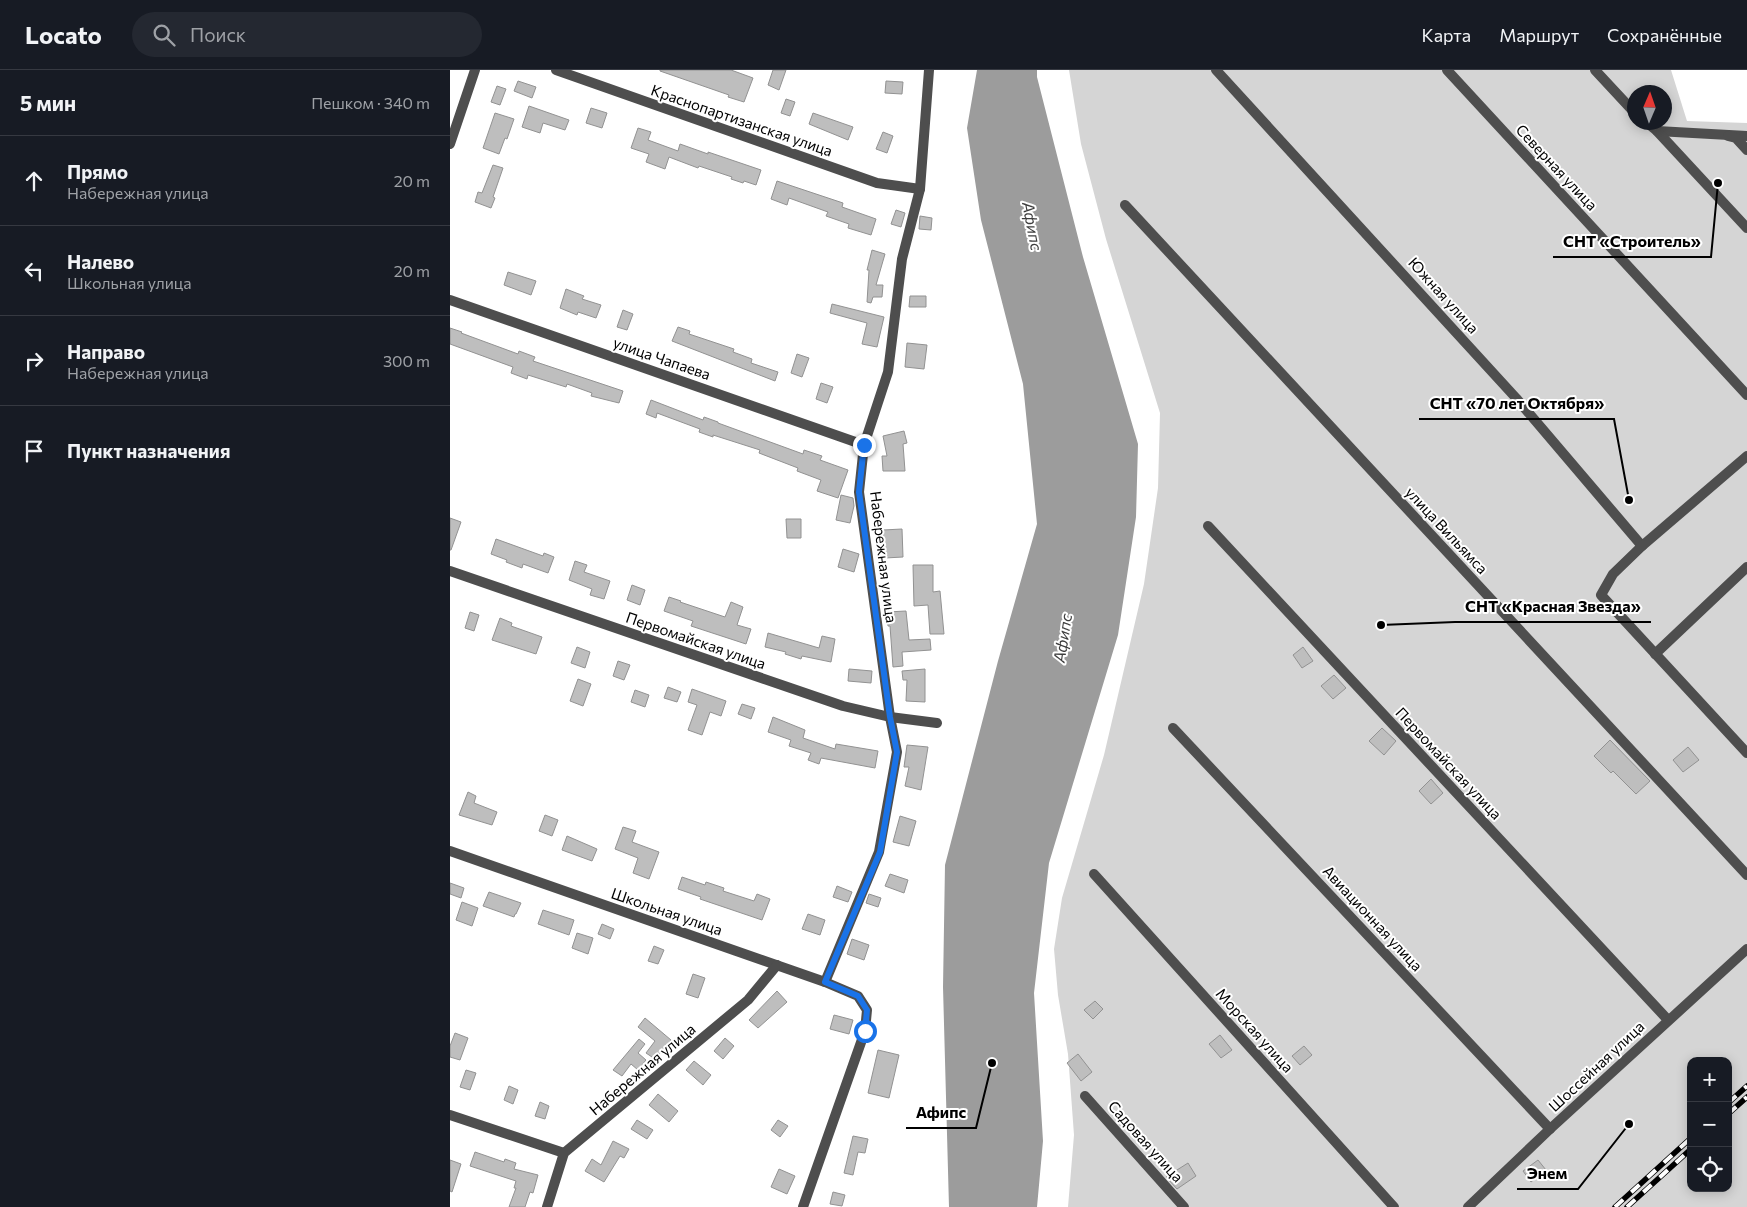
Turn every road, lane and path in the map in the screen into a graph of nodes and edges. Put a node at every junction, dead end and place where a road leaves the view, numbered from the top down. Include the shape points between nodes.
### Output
1 (475, 70) edge
2 (556, 70) edge
3 (929, 70) edge
4 (1216, 70) edge
5 (1448, 70) edge
6 (1595, 70) edge
7 (1627, 104) edge
8 (1657, 131) joint
9 (1725, 135) junction
10 (1747, 136) edge
11 (450, 144) edge
12 (1747, 150) edge
13 (920, 189) junction
14 (1125, 205) dead end
15 (1747, 228) edge
16 (450, 300) edge
17 (1747, 395) edge
18 (864, 445) junction
19 (1747, 456) edge
20 (1208, 526) dead end
21 (1642, 546) junction
22 (1747, 567) edge
23 (450, 571) edge
24 (1655, 654) junction
25 (890, 717) junction
26 (936, 723) dead end
27 (1174, 728) dead end
28 (1747, 753) edge
29 (450, 851) edge
30 (1094, 874) dead end
31 (1747, 875) edge
32 (1747, 949) edge
33 (776, 965) junction
34 (825, 982) junction
35 (1668, 1020) junction
36 (1085, 1096) dead end
37 (450, 1115) edge
38 (1550, 1129) junction
39 (564, 1153) junction
40 (547, 1207) edge
41 (802, 1207) edge
42 (1184, 1207) edge
43 (1394, 1207) edge
44 (1468, 1207) edge

1 - 11 street
2 - 13 street, Краснопартизанская улица via 877,183
3 - 13 street, Набережная улица
4 - 21 street, Южная улица via 1510,390
5 - 17 street, Северная улица
6 - 7 street
8 - 9 street
8 - 15 street
9 - 10 street
9 - 12 street via 1736,138
13 - 18 street, Набережная улица via 902,259 888,372
14 - 31 street, улица Вильямса
16 - 18 street, улица Чапаева
18 - 25 street, Набережная улица via 859,492
19 - 21 street
20 - 35 street, Первомайская улица
21 - 24 street via 1613,574 1601,595
22 - 24 street
23 - 25 street, Первомайская улица via 843,706
24 - 28 street
25 - 26 street, Первомайская улица
25 - 34 street, Набережная улица via 897,752 880,852
27 - 38 street, Авиационная улица
29 - 33 street, Школьная улица
30 - 43 street, Морская улица
32 - 35 street, Шоссейная улица
33 - 34 street, Школьная улица
33 - 39 street, Набережная улица via 748,1000
34 - 41 street, Школьная улица via 858,996 867,1010 865,1031
35 - 38 street, Шоссейная улица
36 - 42 street, Садовая улица
37 - 39 street
38 - 44 street, Шоссейная улица
39 - 40 street

